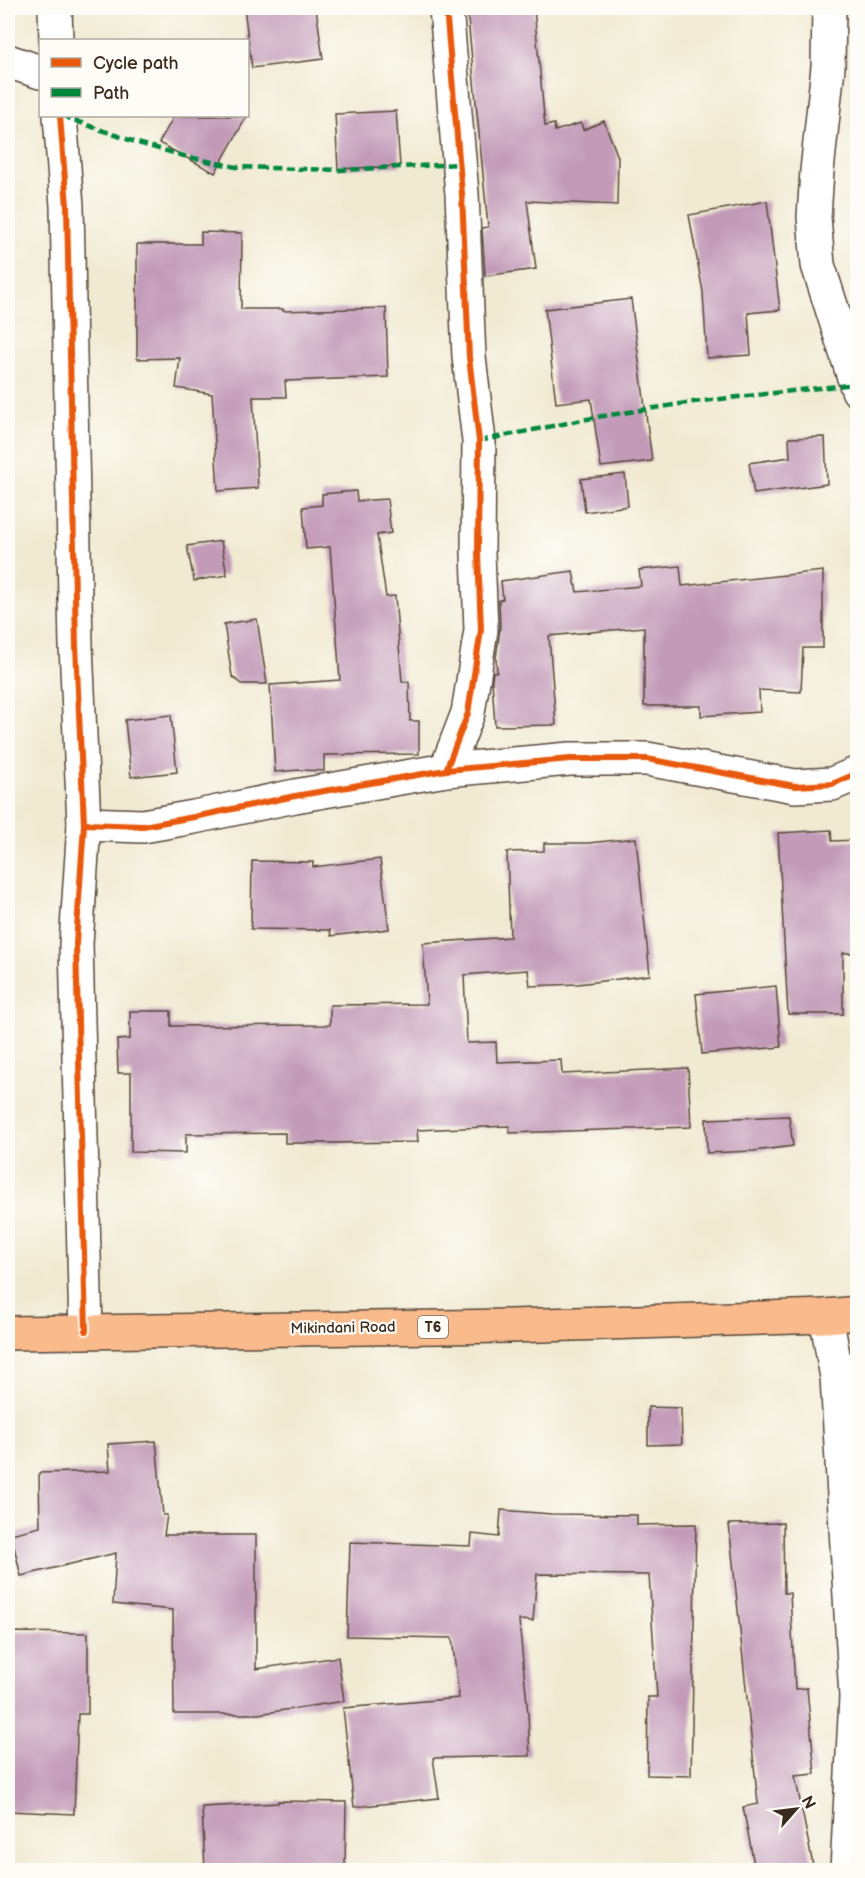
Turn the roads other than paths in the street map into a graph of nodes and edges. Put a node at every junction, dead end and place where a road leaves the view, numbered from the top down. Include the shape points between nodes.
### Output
1 (55, 8) edge
2 (446, 8) edge
3 (829, 8) edge
4 (56, 39) edge
5 (8, 61) edge
6 (39, 72) edge
7 (60, 117) edge
8 (857, 386) edge
9 (446, 770) junction
10 (858, 773) edge
11 (84, 824) junction
12 (842, 1314) edge
13 (86, 1331) junction
14 (8, 1333) edge
15 (846, 1870) edge

1 - 4 street
2 - 9 street via 462,194 469,357 479,441 481,630 468,713
3 - 8 street via 828,67 814,217 818,265
5 - 6 street
7 - 11 street via 67,206 76,646
9 - 10 street via 570,759 647,759 795,786 832,784
9 - 11 street via 143,826
11 - 13 street via 76,944
12 - 13 highway, Mikindani Road / T6 via 512,1326
12 - 15 street via 837,1377 856,1697
13 - 14 highway, Mikindani Road / T6

